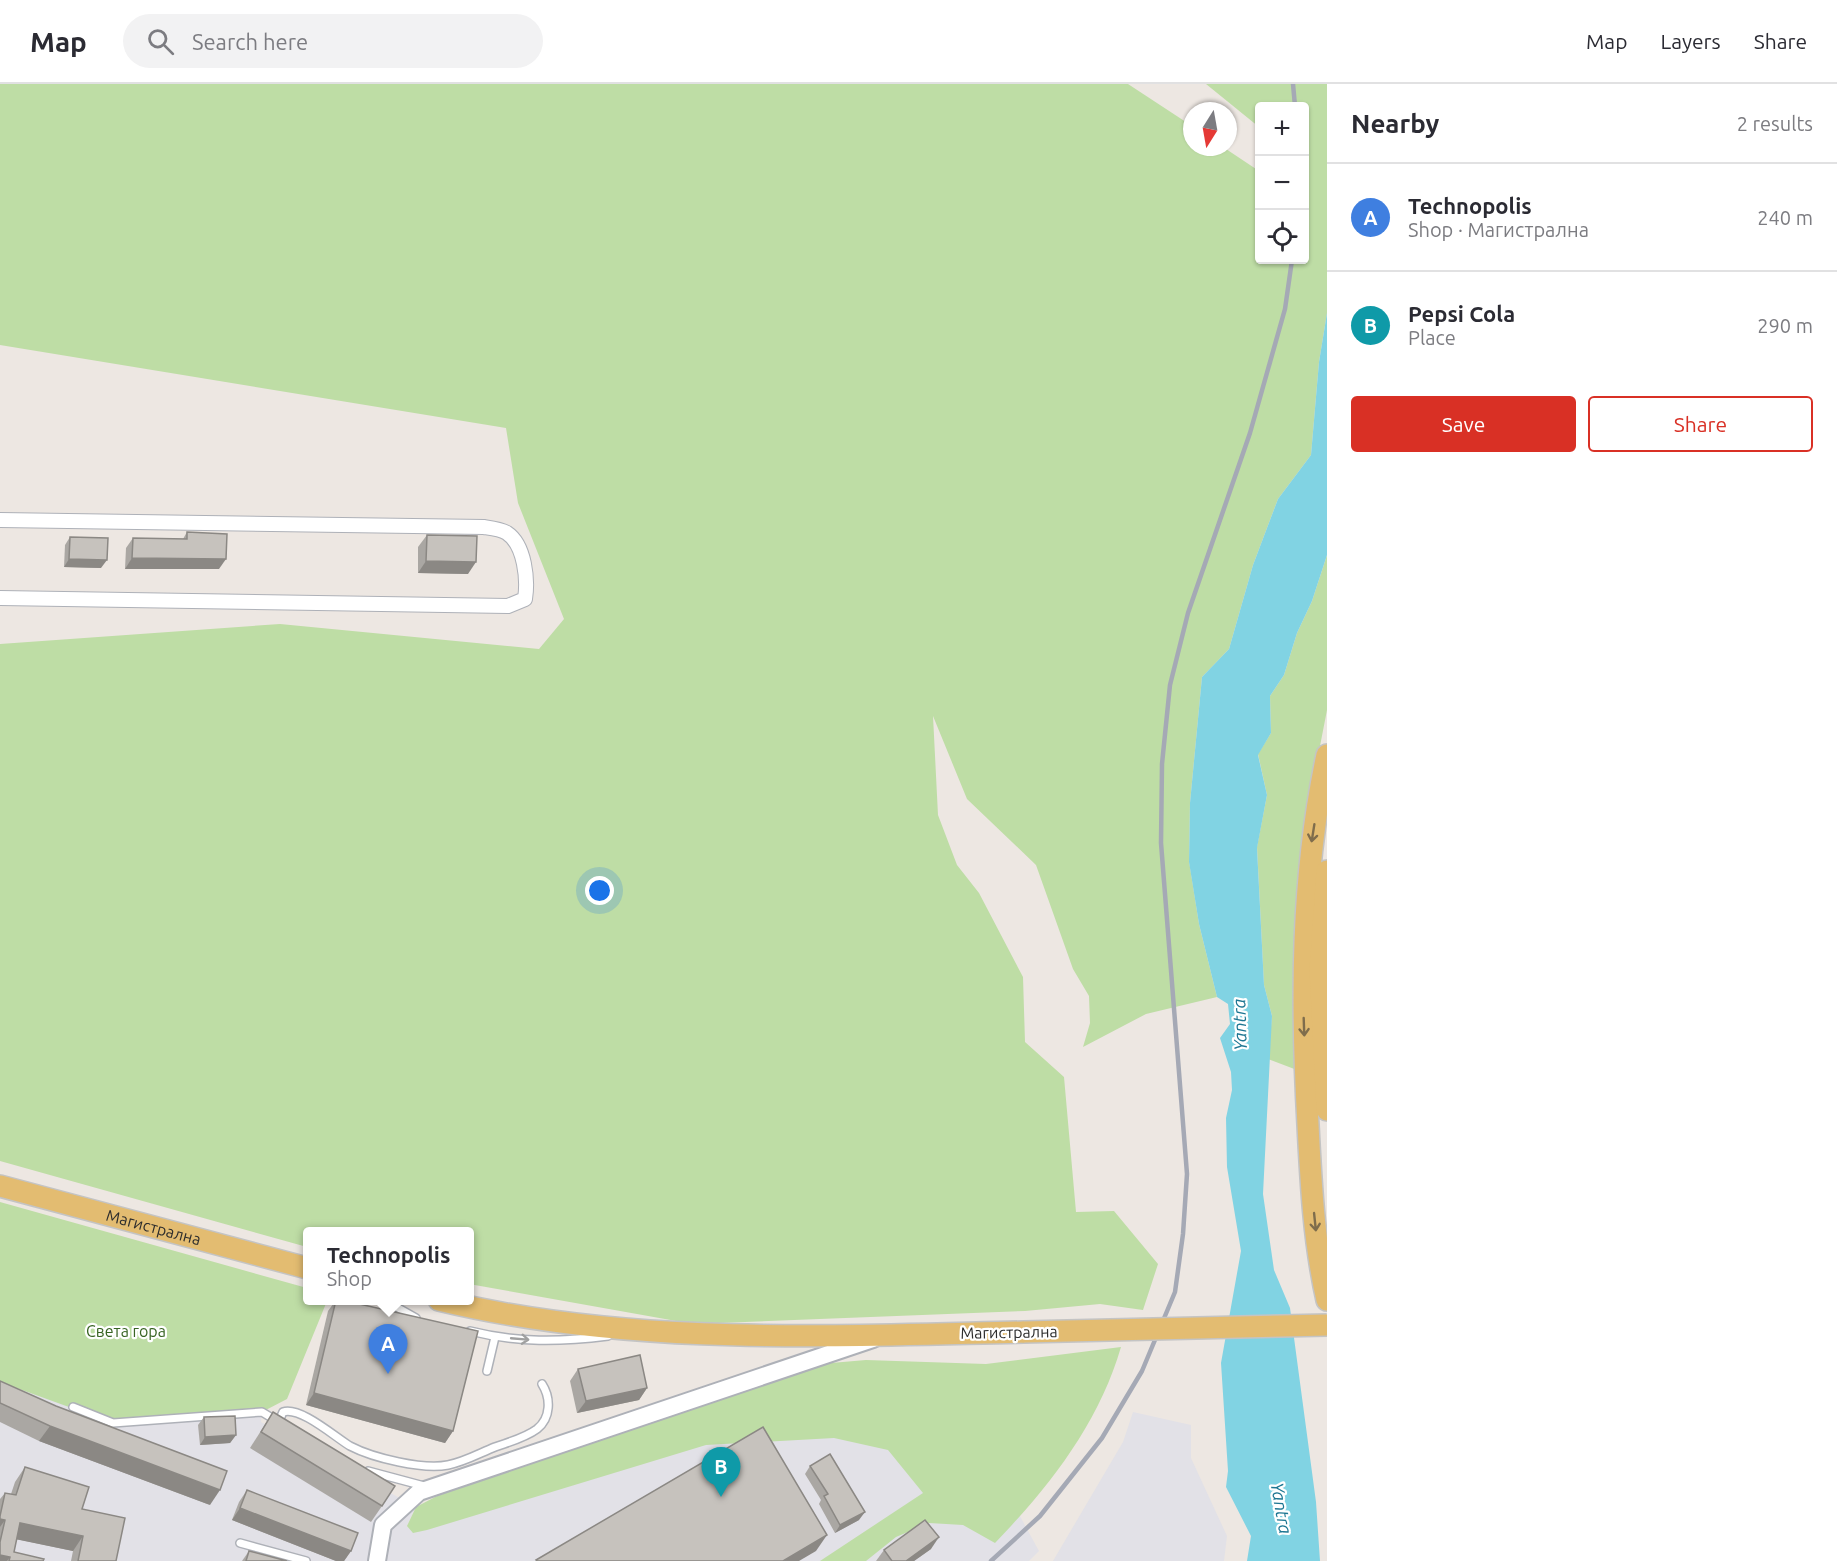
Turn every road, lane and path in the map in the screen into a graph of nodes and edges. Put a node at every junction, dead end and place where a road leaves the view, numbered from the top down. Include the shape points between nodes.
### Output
1 (0, 520) edge
2 (0, 598) edge
3 (1327, 754) edge
4 (1327, 871) edge
5 (1327, 1110) edge
6 (0, 1178) edge
7 (0, 1186) edge
8 (303, 1258) edge
9 (303, 1267) edge
10 (474, 1298) edge
11 (1327, 1300) edge
12 (392, 1305) edge
13 (464, 1305) edge
14 (422, 1320) edge
15 (1327, 1324) edge
16 (464, 1330) edge
17 (642, 1331) junction
18 (690, 1333) junction
19 (886, 1335) junction
20 (495, 1337) junction
21 (488, 1371) dead end
22 (542, 1384) dead end
23 (73, 1407) dead end
24 (361, 1467) edge
25 (433, 1488) junction
26 (240, 1543) dead end
27 (306, 1561) edge
28 (377, 1561) edge

1 - 2 street via 484,527 506,532 516,542 528,582 525,599 508,606
3 -> 11 main road via 1311,841 1303,997 1312,1198
4 - 5 main road via 1320,970
6 - 8 main road, Магистрална
7 - 9 main road, Магистрална
10 - 18 main road, Магистрална
12 - 14 lane
13 - 17 main road, Магистрална via 523,1317
15 - 19 main road, Магистрална, bridge
16 - 20 lane
17 - 18 main road, Магистрална
20 -> 17 lane via 559,1342
18 - 19 main road, Магистрална
19 - 25 street
20 - 21 lane
22 - 23 lane via 548,1394 548,1410 542,1425 530,1434 448,1465 418,1465 361,1449 292,1411 283,1412 281,1422 262,1412 113,1423
24 - 25 lane
25 - 28 street via 419,1492 383,1525
26 - 27 lane

